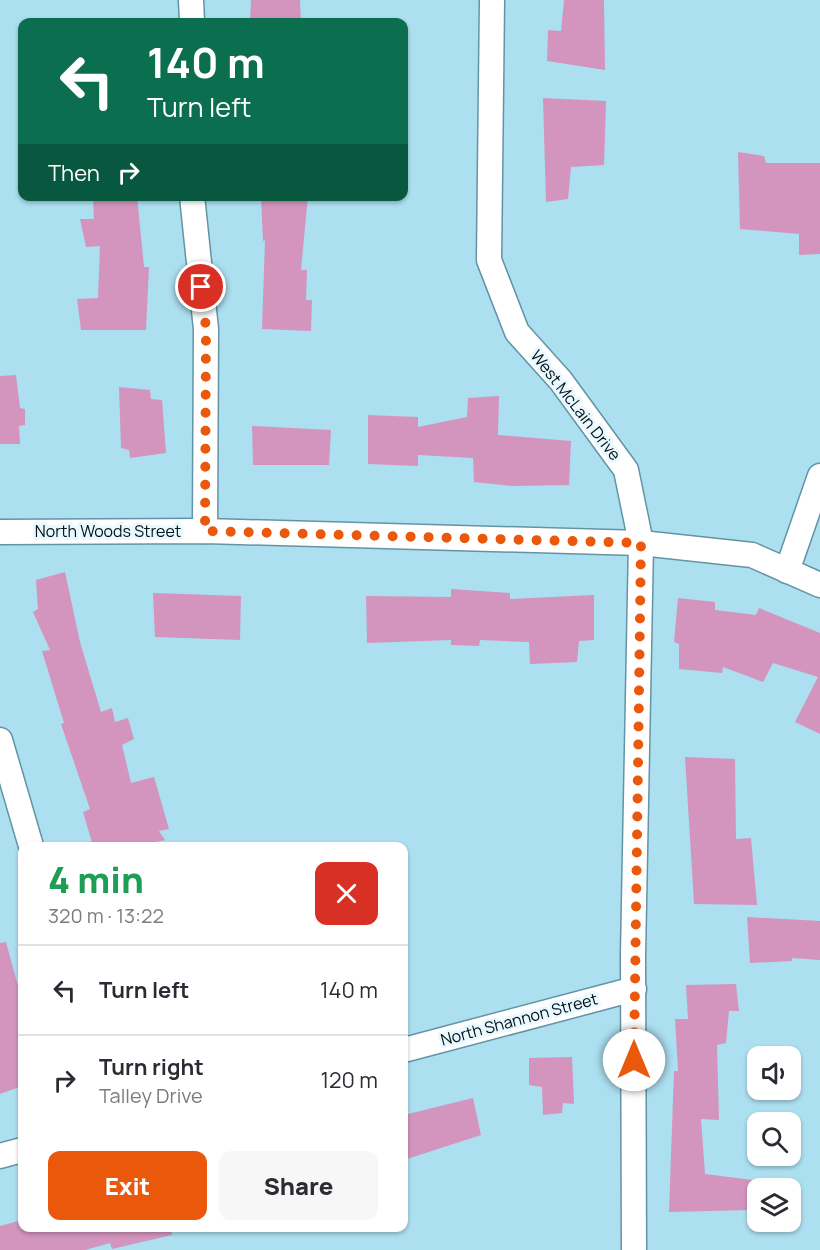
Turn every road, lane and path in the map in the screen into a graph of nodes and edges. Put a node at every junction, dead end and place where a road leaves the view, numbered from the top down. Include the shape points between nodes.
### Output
1 (192, 0) edge
2 (492, 0) edge
3 (192, 18) edge
4 (193, 201) edge
5 (820, 476) edge
6 (205, 531) junction
7 (0, 532) edge
8 (641, 543) junction
9 (787, 571) junction
10 (820, 585) edge
11 (0, 740) edge
12 (30, 842) edge
13 (634, 989) junction
14 (408, 1049) edge
15 (18, 1151) edge
16 (0, 1156) edge
17 (634, 1250) edge

1 - 3 street
2 - 8 street, West McLain Drive via 489,260 517,332 561,381 627,470
4 - 6 street via 206,328
5 - 9 street
6 - 7 street, North Woods Street
6 - 8 street, North Woods Street
8 - 9 street, North Woods Street via 752,555
8 - 13 street, West McLain Drive
9 - 10 street, North Woods Street
11 - 12 street
13 - 14 street, North Shannon Street
13 - 17 street, West McLain Drive
15 - 16 street

